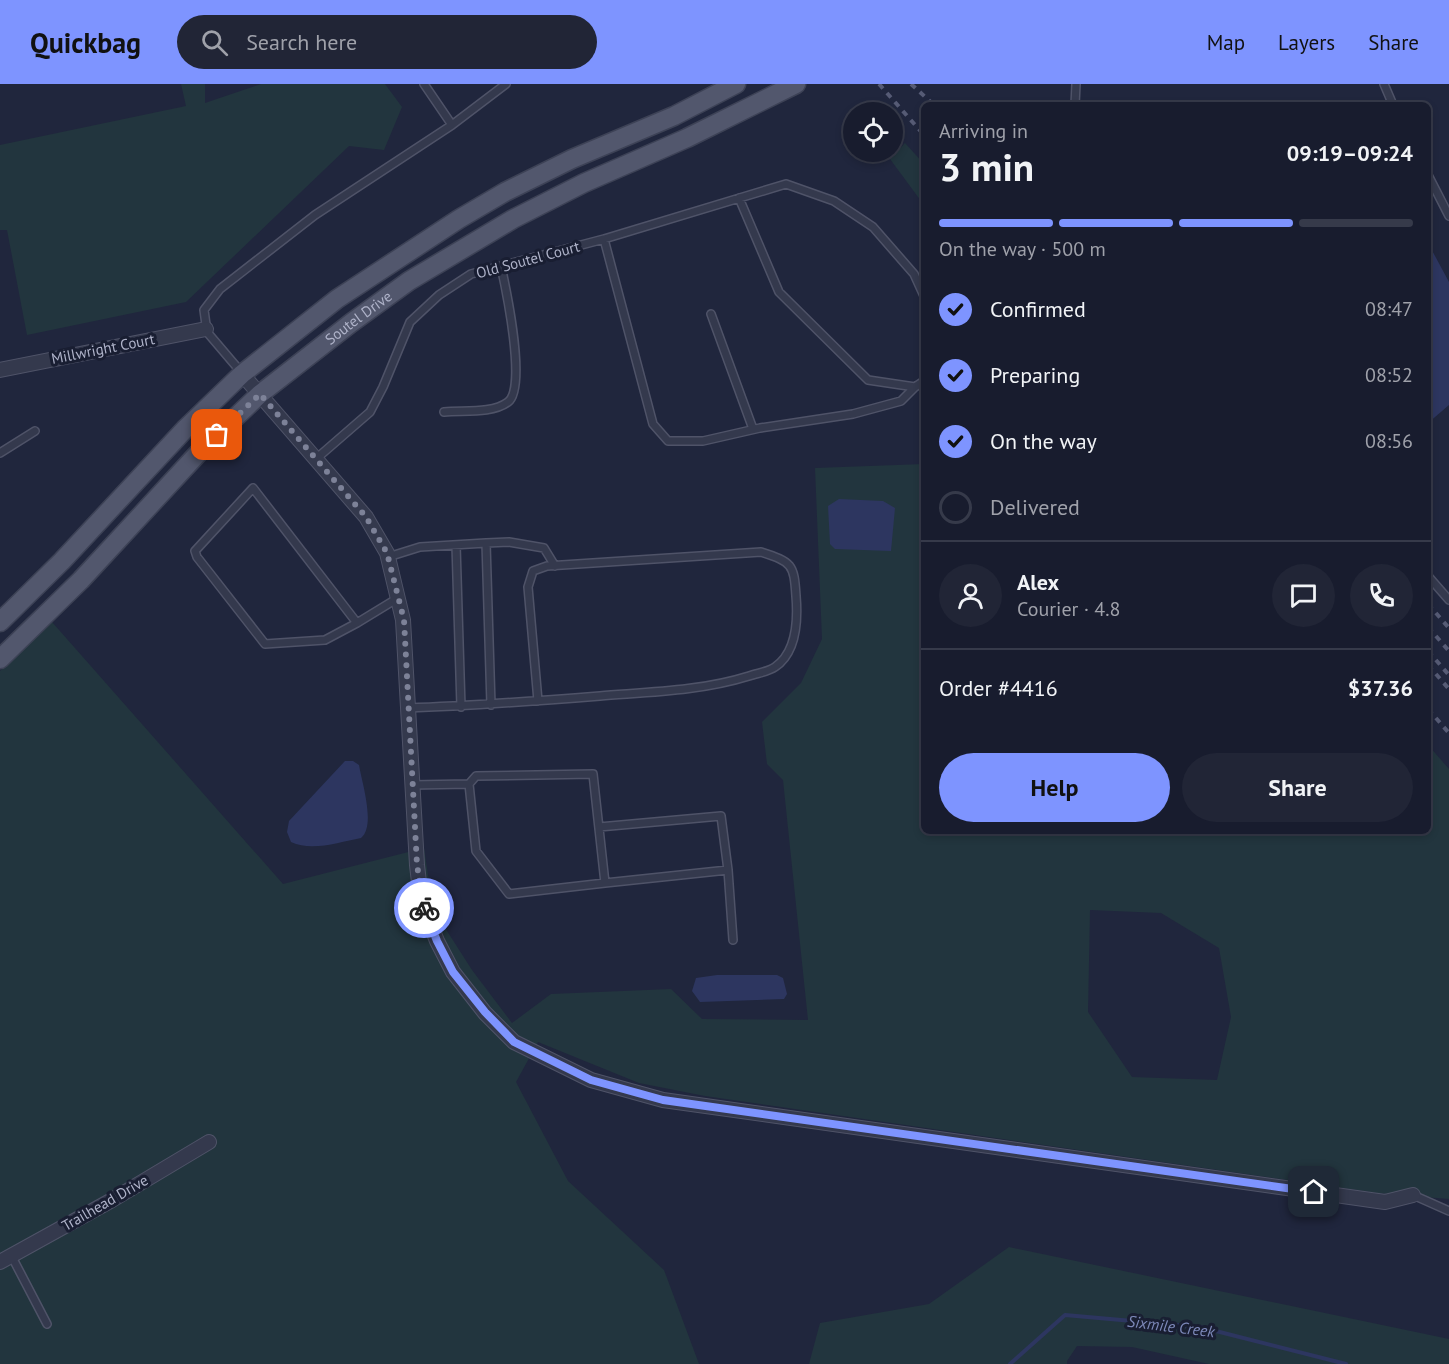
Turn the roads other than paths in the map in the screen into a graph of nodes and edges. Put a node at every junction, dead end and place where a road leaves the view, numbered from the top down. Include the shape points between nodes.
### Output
1 (424, 84) edge
2 (506, 84) edge
3 (736, 84) edge
4 (796, 84) edge
5 (1076, 84) edge
6 (1384, 84) edge
7 (1075, 102) edge
8 (1392, 102) edge
9 (452, 125) junction
10 (1431, 181) edge
11 (739, 198) junction
12 (1449, 216) edge
13 (604, 239) junction
14 (501, 266) junction
15 (921, 289) edge
16 (711, 314) dead end
17 (206, 329) junction
18 (0, 370) edge
19 (242, 374) junction
20 (921, 383) edge
21 (915, 387) junction
22 (260, 394) junction
23 (444, 412) dead end
24 (753, 429) junction
25 (35, 431) dead end
26 (0, 453) edge
27 (317, 458) junction
28 (486, 543) junction
29 (456, 545) junction
30 (388, 557) junction
31 (555, 566) junction
32 (1431, 579) edge
33 (398, 598) junction
34 (1449, 600) edge
35 (0, 622) edge
36 (357, 624) junction
37 (0, 659) edge
38 (538, 701) junction
39 (491, 705) junction
40 (461, 707) junction
41 (408, 708) junction
42 (469, 784) junction
43 (412, 785) junction
44 (599, 827) junction
45 (728, 870) junction
46 (605, 883) junction
47 (733, 940) dead end
48 (209, 1142) dead end
49 (1413, 1195) joint
50 (1449, 1211) edge
51 (6, 1259) edge
52 (47, 1324) dead end

1 - 9 lane
2 - 9 lane
3 - 19 main road, Soutel Drive via 505,192 459,219 337,299
4 - 22 main road, Soutel Drive via 584,183 470,244 351,322
5 - 7 lane
6 - 8 lane
9 - 17 lane via 315,215 220,289 204,310
10 - 12 lane
11 - 13 lane, Old Soutel Court
11 - 15 lane, Old Soutel Court via 786,184 834,201 873,227 914,274
11 - 21 lane via 779,292 868,380
13 - 14 lane, Old Soutel Court
13 - 24 lane via 653,424 668,441 703,441
14 - 23 lane via 513,323 516,388 510,401 495,408
14 - 27 lane, Old Soutel Court via 471,274 439,295 410,322 370,412
16 - 24 lane
17 - 18 street, Millwright Court
17 - 19 lane
19 - 22 street
19 - 35 main road, Soutel Drive
20 - 21 lane
21 - 24 lane via 901,401 853,414
22 - 27 street
22 - 37 main road, Soutel Drive
25 - 26 lane
27 - 30 street via 366,517
28 - 29 lane
28 - 31 lane via 544,548
28 - 39 lane
29 - 30 lane via 420,547
29 - 40 lane
30 - 33 street
31 - 38 lane via 533,571 528,587
31 - 38 lane via 762,552 784,559 793,570 794,638 788,656 774,668 729,682 674,691
32 - 34 lane
33 - 36 lane
33 - 41 street via 404,620
36 - 36 lane via 325,640 265,644 195,551 252,488
38 - 39 lane
39 - 40 lane
40 - 41 lane
41 - 43 street
42 - 43 lane
42 - 44 lane via 476,776 592,774
42 - 46 lane via 476,851 509,894
43 - 49 street via 424,908 453,972 514,1042 591,1080 663,1100 1385,1202
44 - 45 lane via 721,816
44 - 46 lane
45 - 46 lane
45 - 47 lane
48 - 51 street, Trailhead Drive
49 - 50 lane
51 - 52 lane

